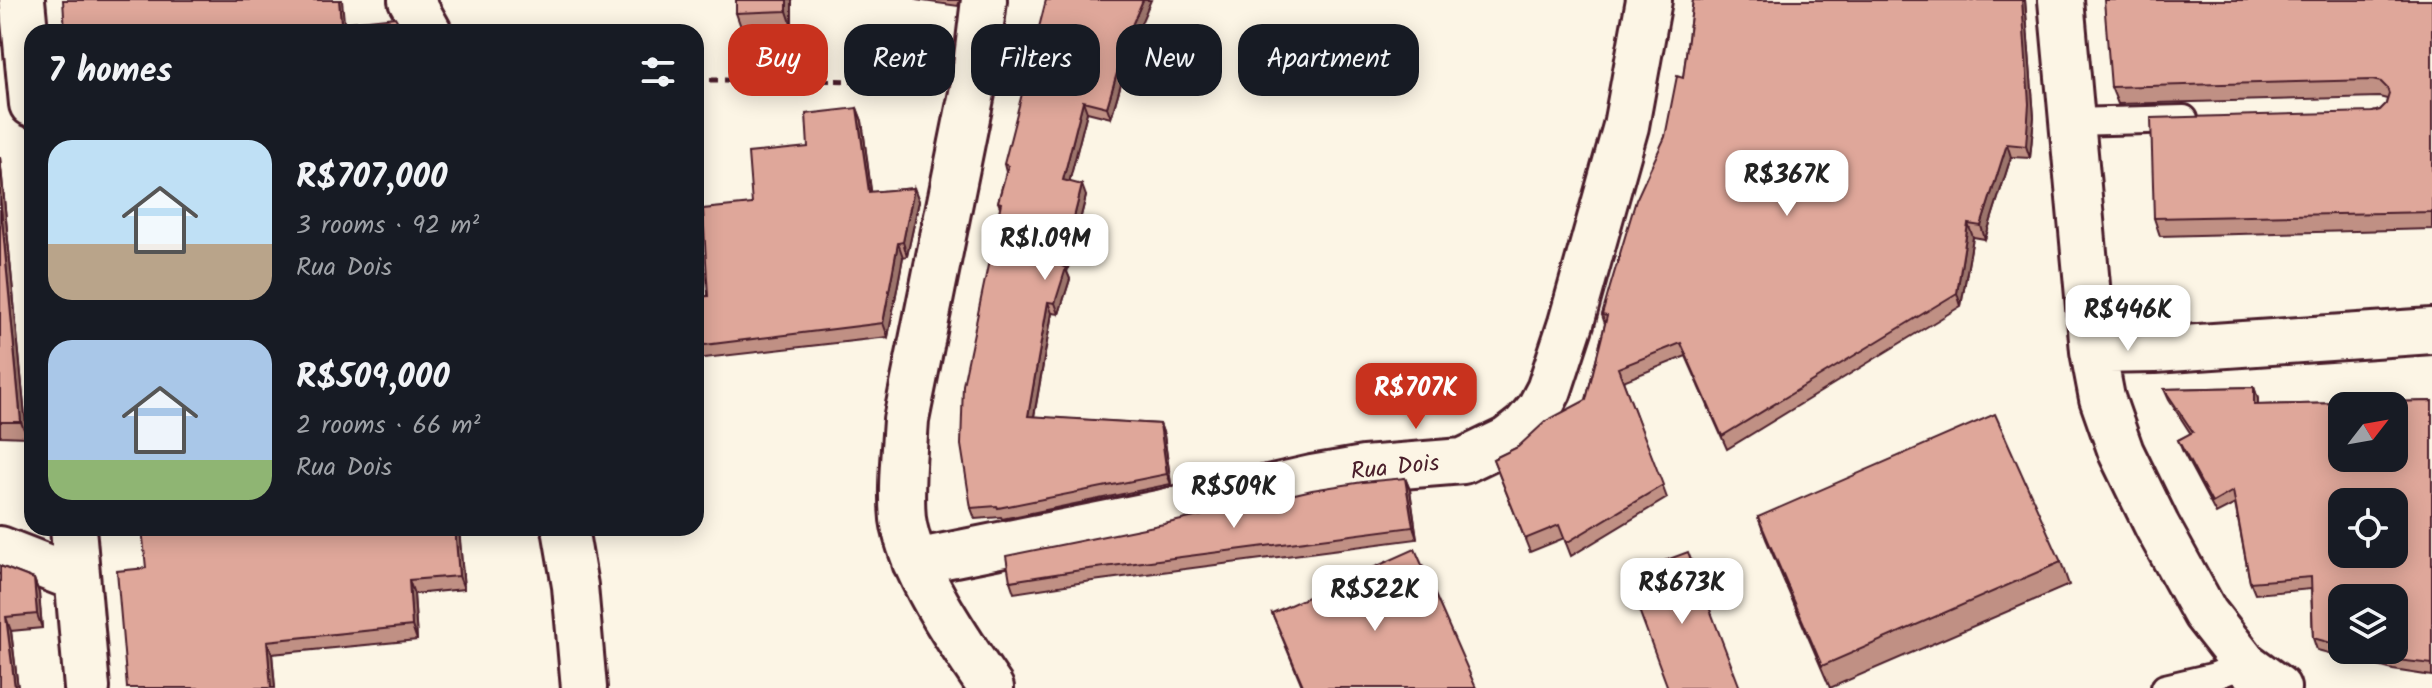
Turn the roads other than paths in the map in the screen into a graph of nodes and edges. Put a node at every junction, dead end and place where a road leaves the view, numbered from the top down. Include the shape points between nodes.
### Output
1 (22, 0) edge
2 (411, 0) edge
3 (984, 0) edge
4 (1649, 0) edge
5 (2061, 0) edge
6 (24, 24) edge
7 (424, 24) edge
8 (2210, 118) edge
9 (2072, 122) junction
10 (2432, 331) edge
11 (2093, 351) junction
12 (74, 536) edge
13 (566, 536) edge
14 (0, 549) edge
15 (915, 562) junction
16 (77, 579) junction
17 (2262, 676) edge
18 (87, 688) edge
19 (584, 688) edge
20 (991, 688) edge
21 (2165, 688) edge

1 - 6 street
2 - 7 street
3 - 15 street via 974,83 906,420 903,520
4 - 15 street, Rua Dois via 1626,126 1554,376 1539,409 1507,440 1463,461 1312,478
5 - 9 street
8 - 9 lane
9 - 11 street
10 - 11 street
11 - 17 street via 2102,398 2157,526 2205,613
12 - 16 street
13 - 19 street
14 - 16 street
15 - 20 street
16 - 18 street
17 - 21 lane via 2212,677

